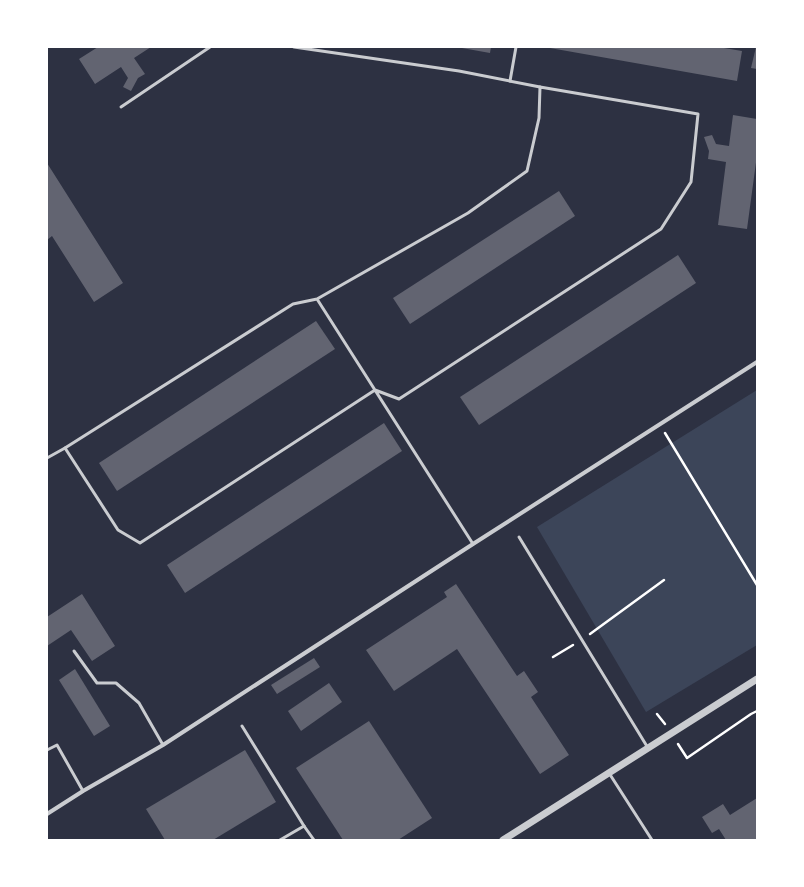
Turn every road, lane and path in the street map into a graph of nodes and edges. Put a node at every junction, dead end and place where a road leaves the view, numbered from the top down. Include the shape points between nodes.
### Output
1 (210, 47) edge
2 (294, 47) edge
3 (516, 47) edge
4 (510, 81) junction
5 (540, 86) junction
6 (121, 107) dead end
7 (317, 299) junction
8 (757, 362) edge
9 (375, 390) junction
10 (660, 424) junction
11 (65, 448) junction
12 (47, 458) edge
13 (518, 537) dead end
14 (473, 544) junction
15 (664, 580) dead end
16 (757, 585) edge
17 (582, 640) junction
18 (74, 651) dead end
19 (553, 658) dead end
20 (757, 679) edge
21 (757, 711) edge
22 (242, 726) dead end
23 (671, 733) junction
24 (163, 744) junction
25 (648, 748) junction
26 (47, 750) edge
27 (609, 773) junction
28 (82, 791) junction
29 (47, 814) edge
30 (304, 826) junction
31 (280, 840) edge
32 (314, 840) edge
33 (504, 840) edge
34 (652, 840) edge

1 - 6 lane
2 - 4 lane
3 - 4 lane
4 - 5 lane
5 - 7 lane via 539,118 528,171 468,213
5 - 9 lane via 698,114 691,182 661,229 655,233 399,399
7 - 9 lane
7 - 11 lane via 294,304
8 - 10 street
9 - 11 lane via 140,543 118,530
9 - 14 lane
10 - 14 street
10 - 16 path
11 - 12 lane
13 - 17 lane
14 - 24 street
15 - 17 path
17 - 19 path
17 - 25 lane
18 - 24 lane via 97,683 116,683 138,703
20 - 23 street
21 - 23 path via 687,758
22 - 30 lane
23 - 25 street
24 - 28 street
25 - 27 street
26 - 28 lane via 57,745
27 - 33 street
27 - 34 lane
28 - 29 street
30 - 31 lane
30 - 32 lane

